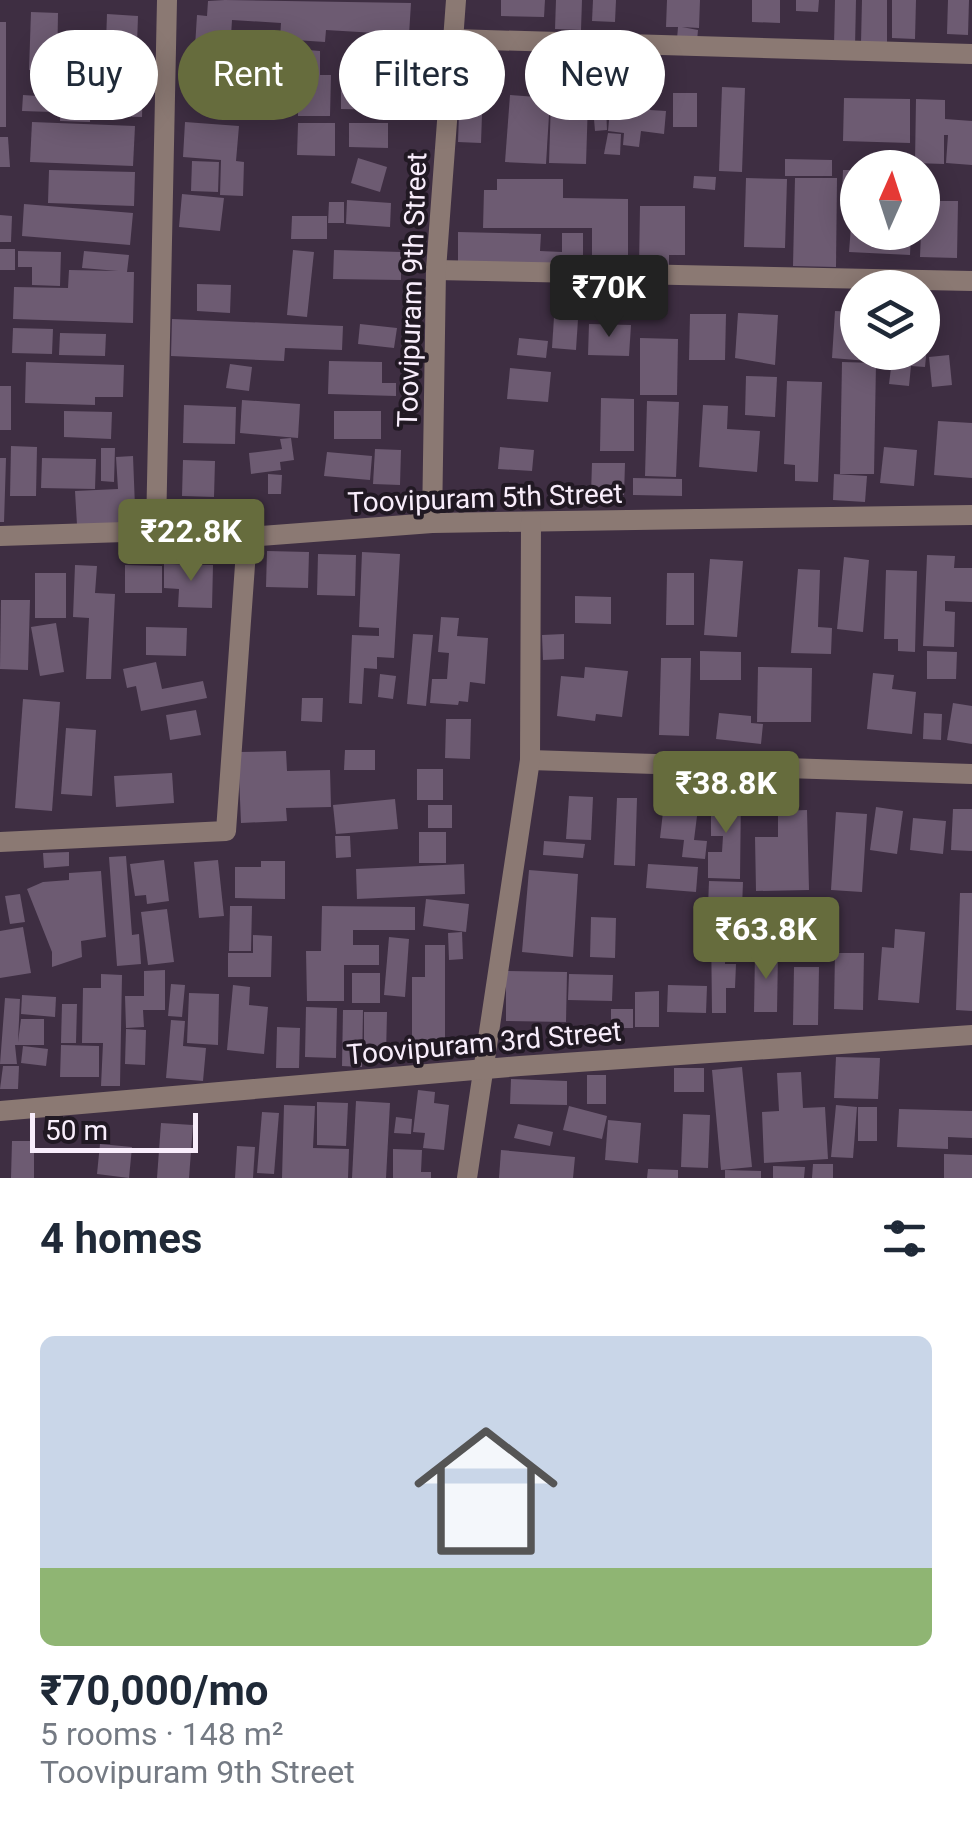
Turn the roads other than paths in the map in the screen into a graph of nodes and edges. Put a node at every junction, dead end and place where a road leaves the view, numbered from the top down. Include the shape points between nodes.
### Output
1 (167, 0) edge
2 (456, 0) edge
3 (454, 30) edge
4 (505, 41) edge
5 (972, 54) edge
6 (447, 120) edge
7 (436, 270) junction
8 (972, 282) edge
9 (972, 515) edge
10 (531, 522) junction
11 (432, 523) junction
12 (156, 531) junction
13 (0, 536) edge
14 (247, 537) junction
15 (530, 760) junction
16 (972, 774) edge
17 (0, 842) edge
18 (972, 1036) edge
19 (482, 1069) junction
20 (0, 1111) edge
21 (467, 1178) edge

1 - 12 street
2 - 3 street, Toovipuram 9th Street
4 - 5 street
6 - 7 street, Toovipuram 9th Street
7 - 8 street
7 - 11 street, Toovipuram 9th Street
9 - 10 street, Toovipuram 5th Street
10 - 11 street, Toovipuram 5th Street
10 - 15 street
11 - 14 street, Toovipuram 5th Street
12 - 13 street, Toovipuram 5th Street
12 - 14 street, Toovipuram 5th Street
14 - 17 street via 226,831
15 - 16 street
15 - 19 street
18 - 19 street, Toovipuram 3rd Street
19 - 20 street, Toovipuram 3rd Street
19 - 21 street

